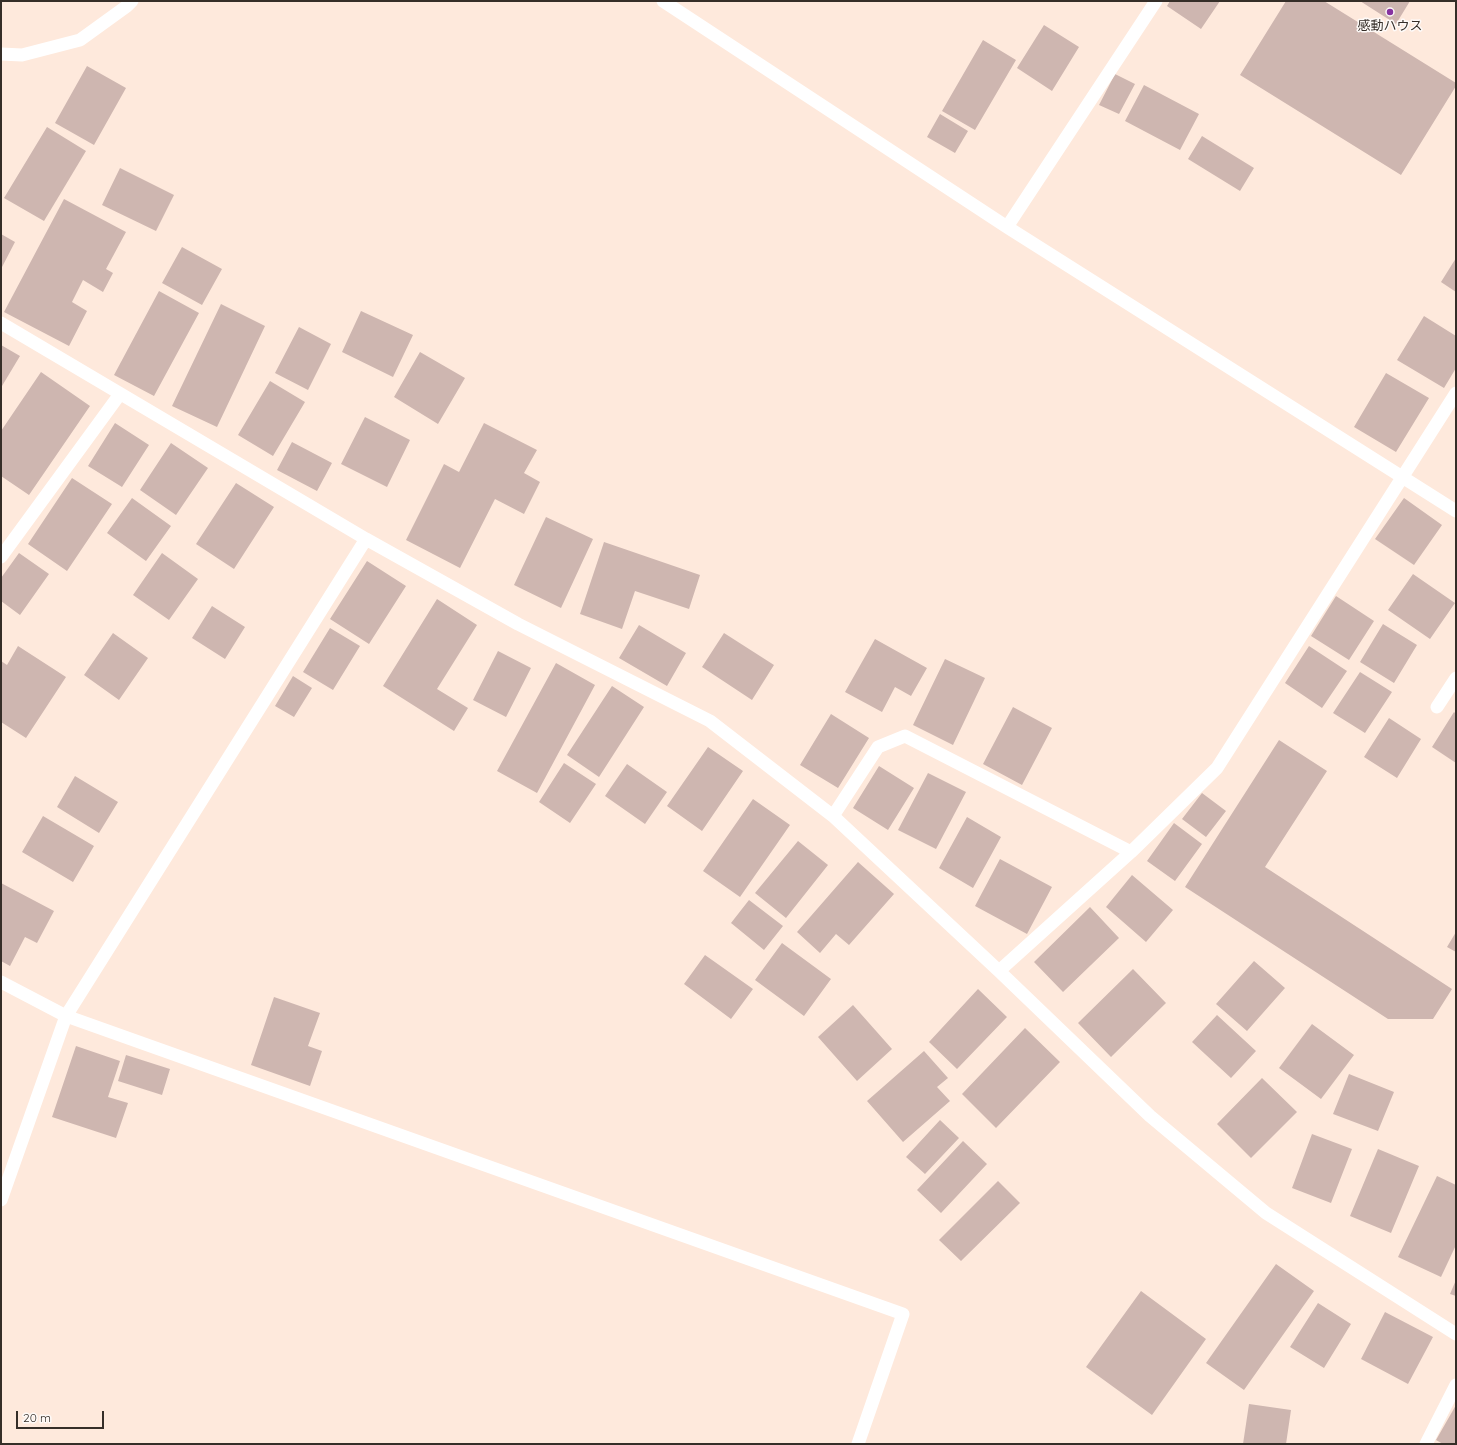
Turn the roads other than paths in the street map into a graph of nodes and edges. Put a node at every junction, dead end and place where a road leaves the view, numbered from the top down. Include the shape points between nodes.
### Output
1 (132, 1) edge
2 (663, 1) edge
3 (1156, 1) edge
4 (1, 54) edge
5 (1007, 227) junction
6 (1, 324) edge
7 (1456, 393) edge
8 (120, 394) junction
9 (1402, 477) junction
10 (1456, 511) edge
11 (366, 538) junction
12 (1, 558) edge
13 (1456, 678) edge
14 (1437, 707) dead end
15 (833, 816) junction
16 (1131, 852) junction
17 (999, 971) junction
18 (1, 982) edge
19 (66, 1016) junction
20 (1, 1200) edge
21 (1456, 1334) edge
22 (1456, 1385) edge
23 (858, 1444) edge
24 (1426, 1444) edge

1 - 4 lane via 80,40 22,55
2 - 5 lane
3 - 5 lane
5 - 9 lane
6 - 8 lane
7 - 9 lane
8 - 11 lane
8 - 12 lane
9 - 10 lane
9 - 16 lane via 1217,768
11 - 15 lane via 518,624 710,720
11 - 19 lane
13 - 14 lane
15 - 16 lane via 878,747 905,736
15 - 17 lane
16 - 17 lane
17 - 21 lane via 1150,1116 1266,1213
18 - 19 lane
19 - 20 lane
19 - 23 lane via 903,1314
22 - 24 lane

